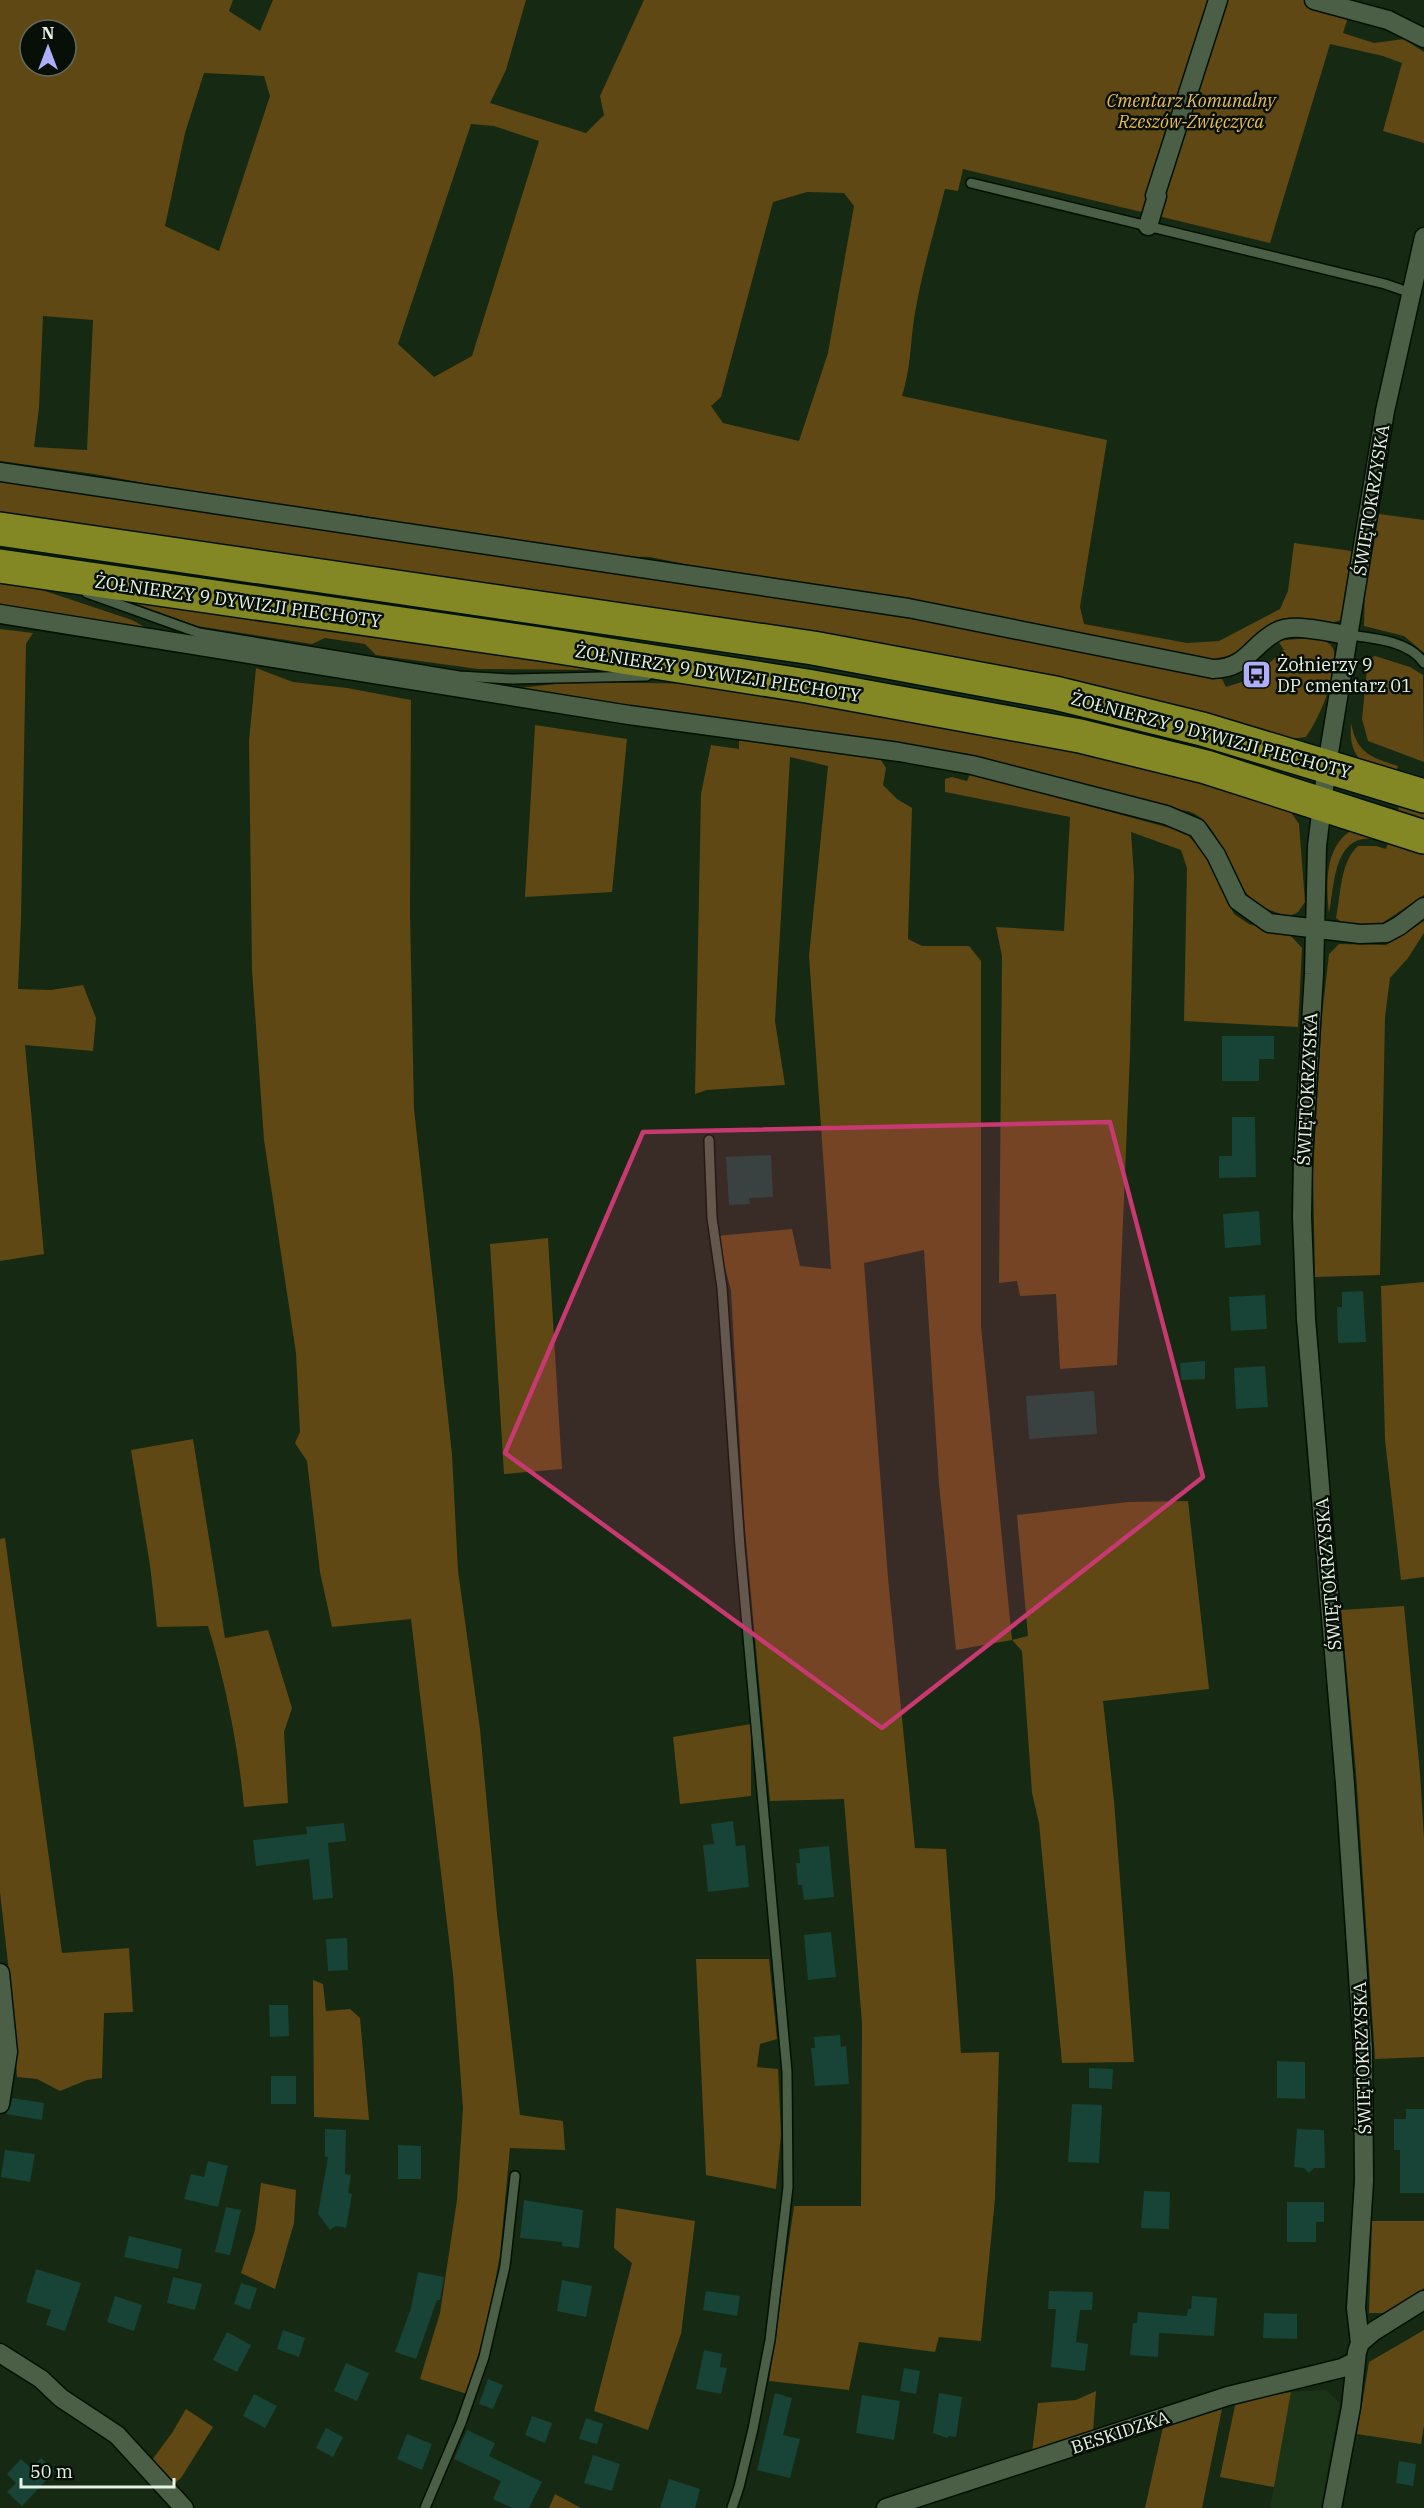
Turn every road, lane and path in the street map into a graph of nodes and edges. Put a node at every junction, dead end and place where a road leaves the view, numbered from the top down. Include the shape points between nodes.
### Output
1 (1218, 0) edge
2 (1314, 0) edge
3 (1424, 38) edge
4 (971, 183) dead end
5 (1148, 226) junction
6 (1424, 237) edge
7 (1411, 293) junction
8 (0, 472) edge
9 (0, 529) edge
10 (13, 568) edge
11 (70, 586) dead end
12 (81, 591) dead end
13 (0, 614) edge
14 (1349, 635) junction
15 (1424, 663) edge
16 (810, 667) junction
17 (674, 675) dead end
18 (655, 676) dead end
19 (744, 676) junction
20 (1327, 765) junction
21 (1424, 796) edge
22 (1323, 804) junction
23 (1424, 837) edge
24 (1424, 907) edge
25 (1314, 929) junction
26 (709, 1140) dead end
27 (0, 1972) edge
28 (0, 2104) edge
29 (515, 2176) dead end
30 (1424, 2300) edge
31 (1358, 2352) junction
32 (0, 2353) edge
33 (183, 2508) edge
34 (425, 2508) edge
35 (732, 2508) edge
36 (886, 2508) edge
37 (1332, 2508) edge

1 - 5 street
2 - 3 street via 1388,20
4 - 5 lane
5 - 7 lane
6 - 7 street, ŚWIĘTOKRZYSKA
7 - 14 street, ŚWIĘTOKRZYSKA via 1385,411
8 - 14 street via 908,608 1213,669 1238,664 1277,632 1300,629
9 - 16 highway, ŻOŁNIERZY 9 DYWIZJI PIECHOTY
10 - 11 lane
10 - 19 highway, ŻOŁNIERZY 9 DYWIZJI PIECHOTY
12 - 18 lane via 199,633 459,676
13 - 25 street via 538,701 972,765 1166,816 1197,828 1238,901 1269,923
14 - 15 lane via 1394,643 1419,656
14 - 20 street, ŚWIĘTOKRZYSKA
16 - 19 highway, ŻOŁNIERZY 9 DYWIZJI PIECHOTY
16 - 20 highway, ŻOŁNIERZY 9 DYWIZJI PIECHOTY via 1055,693
16 - 22 highway, ŻOŁNIERZY 9 DYWIZJI PIECHOTY via 1206,767
17 - 19 lane
20 - 21 highway, ŻOŁNIERZY 9 DYWIZJI PIECHOTY
20 - 22 street, ŚWIĘTOKRZYSKA
22 - 23 highway, ŻOŁNIERZY 9 DYWIZJI PIECHOTY
22 - 25 street, ŚWIĘTOKRZYSKA
24 - 25 street via 1386,933
25 - 31 street, ŚWIĘTOKRZYSKA via 1303,1157 1304,1268 1359,1968 1365,2129 1356,2308
26 - 35 lane via 712,1218 722,1288 740,1547 787,2072 788,2187 770,2340 753,2429
27 - 28 street via 8,2052
29 - 34 lane via 505,2266 484,2357
30 - 31 street, BESKIDZKA via 1374,2331
31 - 36 street, BESKIDZKA via 1342,2368 1228,2396
31 - 37 street, ŚWIĘTOKRZYSKA
32 - 33 street via 117,2435

